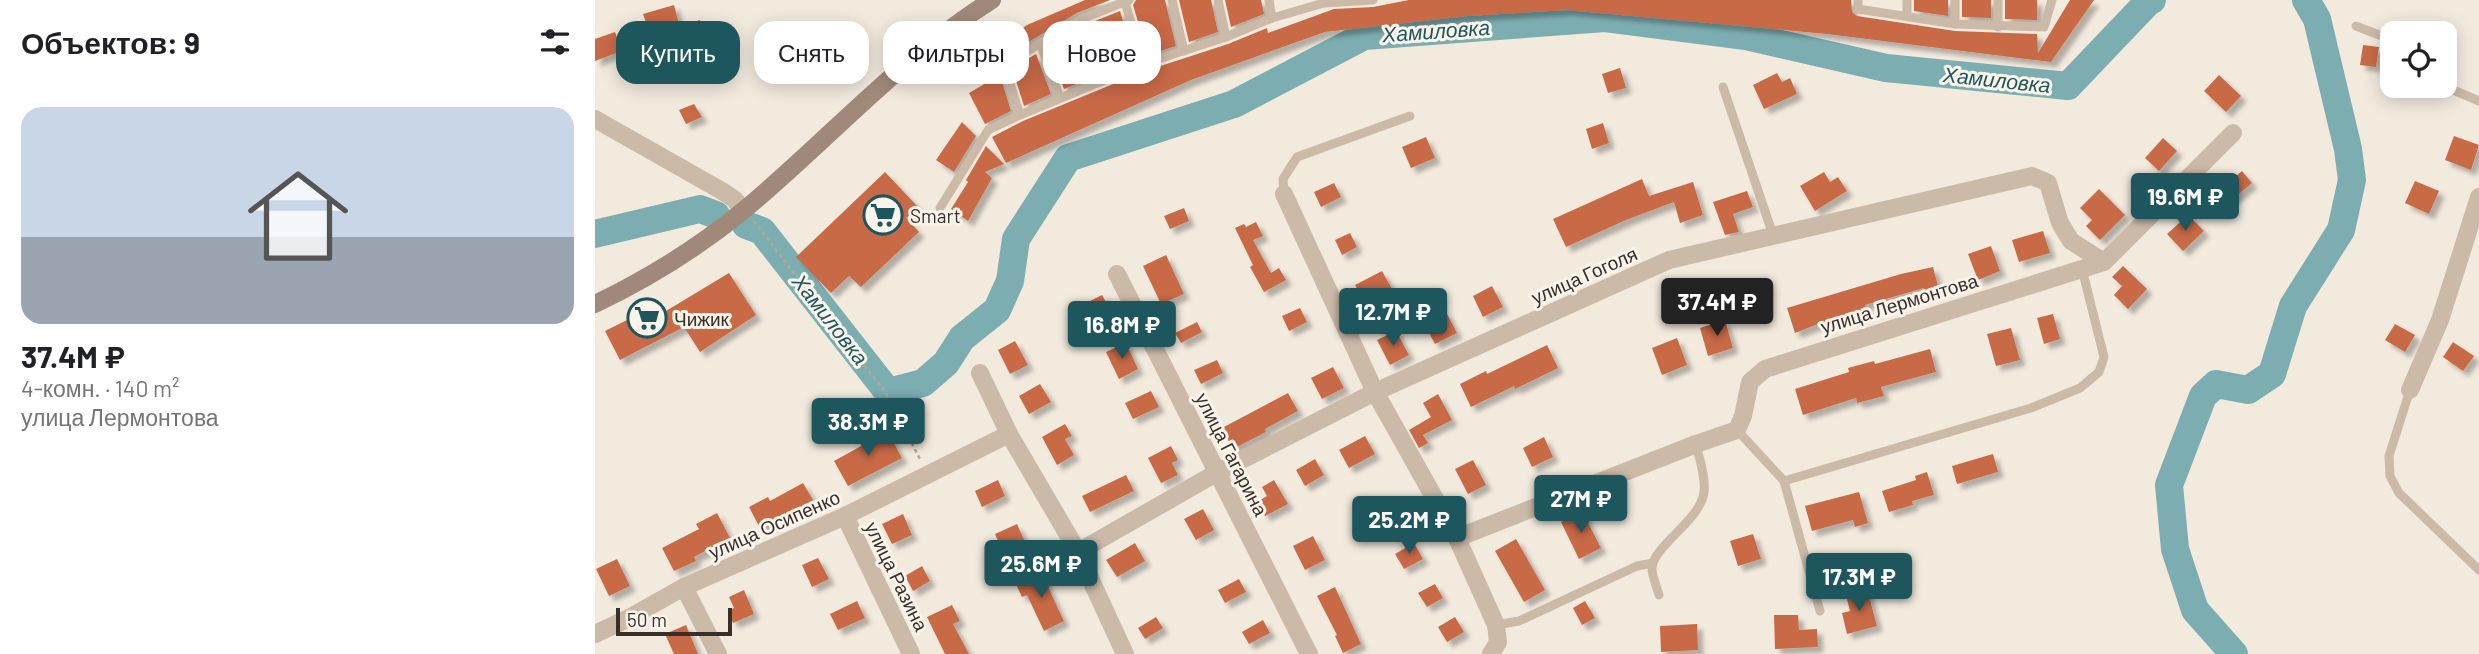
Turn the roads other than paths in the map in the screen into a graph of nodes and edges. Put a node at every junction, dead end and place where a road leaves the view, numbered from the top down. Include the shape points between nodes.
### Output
1 (992, 0) edge
2 (1172, 0) edge
3 (1218, 0) edge
4 (1269, 0) edge
5 (1373, 0) edge
6 (1858, 0) edge
7 (1907, 0) edge
8 (1955, 0) edge
9 (1998, 0) edge
10 (1127, 1) edge
11 (1361, 1) edge
12 (2051, 1) edge
13 (1324, 2) edge
14 (1907, 16) junction
15 (1272, 18) junction
16 (1081, 19) joint
17 (1132, 21) edge
18 (1955, 24) junction
19 (2356, 26) dead end
20 (1998, 27) junction
21 (2380, 35) edge
22 (1226, 37) junction
23 (1040, 43) junction
24 (1184, 51) junction
25 (1161, 58) edge
26 (1095, 84) edge
27 (1724, 87) dead end
28 (2457, 92) edge
29 (1060, 98) junction
30 (2479, 101) edge
31 (1020, 114) junction
32 (1410, 116) dead end
33 (595, 119) edge
34 (2233, 132) dead end
35 (1285, 194) joint
36 (2479, 197) edge
37 (940, 208) dead end
38 (744, 210) junction
39 (1773, 236) junction
40 (2104, 262) junction
41 (2082, 268) junction
42 (1118, 274) dead end
43 (595, 304) edge
44 (980, 373) dead end
45 (2410, 390) joint
46 (1375, 392) junction
47 (1737, 430) junction
48 (1009, 434) junction
49 (1696, 443) junction
50 (1218, 471) junction
51 (1784, 481) junction
52 (845, 516) junction
53 (1457, 538) junction
54 (1078, 552) junction
55 (1653, 564) junction
56 (2479, 570) edge
57 (684, 587) junction
58 (1659, 595) dead end
59 (1819, 611) dead end
60 (595, 634) edge
61 (1495, 640) edge
62 (718, 654) edge
63 (911, 654) edge
64 (1125, 654) edge
65 (1309, 654) edge

1 - 38 main road via 884,83
2 - 24 lane
3 - 22 lane
4 - 15 lane
5 - 11 lane
6 - 14 lane via 1858,9
7 - 14 lane
8 - 18 lane
9 - 20 lane
10 - 16 lane
10 - 17 lane
11 - 13 lane
12 - 20 lane via 2044,27
13 - 15 lane
14 - 18 lane
15 - 22 lane
16 - 23 lane
18 - 20 lane
19 - 21 lane
22 - 24 lane
23 - 29 lane
23 - 31 lane via 1004,65
24 - 25 lane
26 - 29 lane
27 - 39 lane
28 - 30 lane
29 - 31 lane
31 - 37 lane via 988,130
32 - 35 lane via 1297,157 1283,179
33 - 38 street via 722,191
34 - 40 street, улица Лермонтова
35 - 46 street
36 - 45 street via 2440,320
38 - 43 main road via 653,273
39 - 40 street, улица Гоголя via 2032,176 2048,183 2060,223 2071,241
39 - 46 street, улица Гоголя via 1669,260
40 - 41 street, улица Лермонтова
41 - 47 street, улица Лермонтова via 1765,369 1750,382
41 - 51 lane via 2104,358 2099,372 2080,388 2031,408
42 - 50 street, улица Гагарина
44 - 48 street
45 - 56 lane via 2389,456 2390,476 2399,493
46 - 50 street, улица Гоголя
46 - 53 street
47 - 49 street
47 - 51 lane
48 - 52 street, улица Осипенко
48 - 54 street
49 - 53 street
49 - 55 lane via 1704,494 1690,520
50 - 54 street, улица Гоголя
50 - 65 street, улица Гагарина
51 - 59 lane
52 - 57 street, улица Осипенко
52 - 63 street, улица Разина
53 - 61 street
54 - 64 street
55 - 58 lane
55 - 61 lane via 1637,566 1519,621
57 - 60 street, улица Осипенко
57 - 62 street

